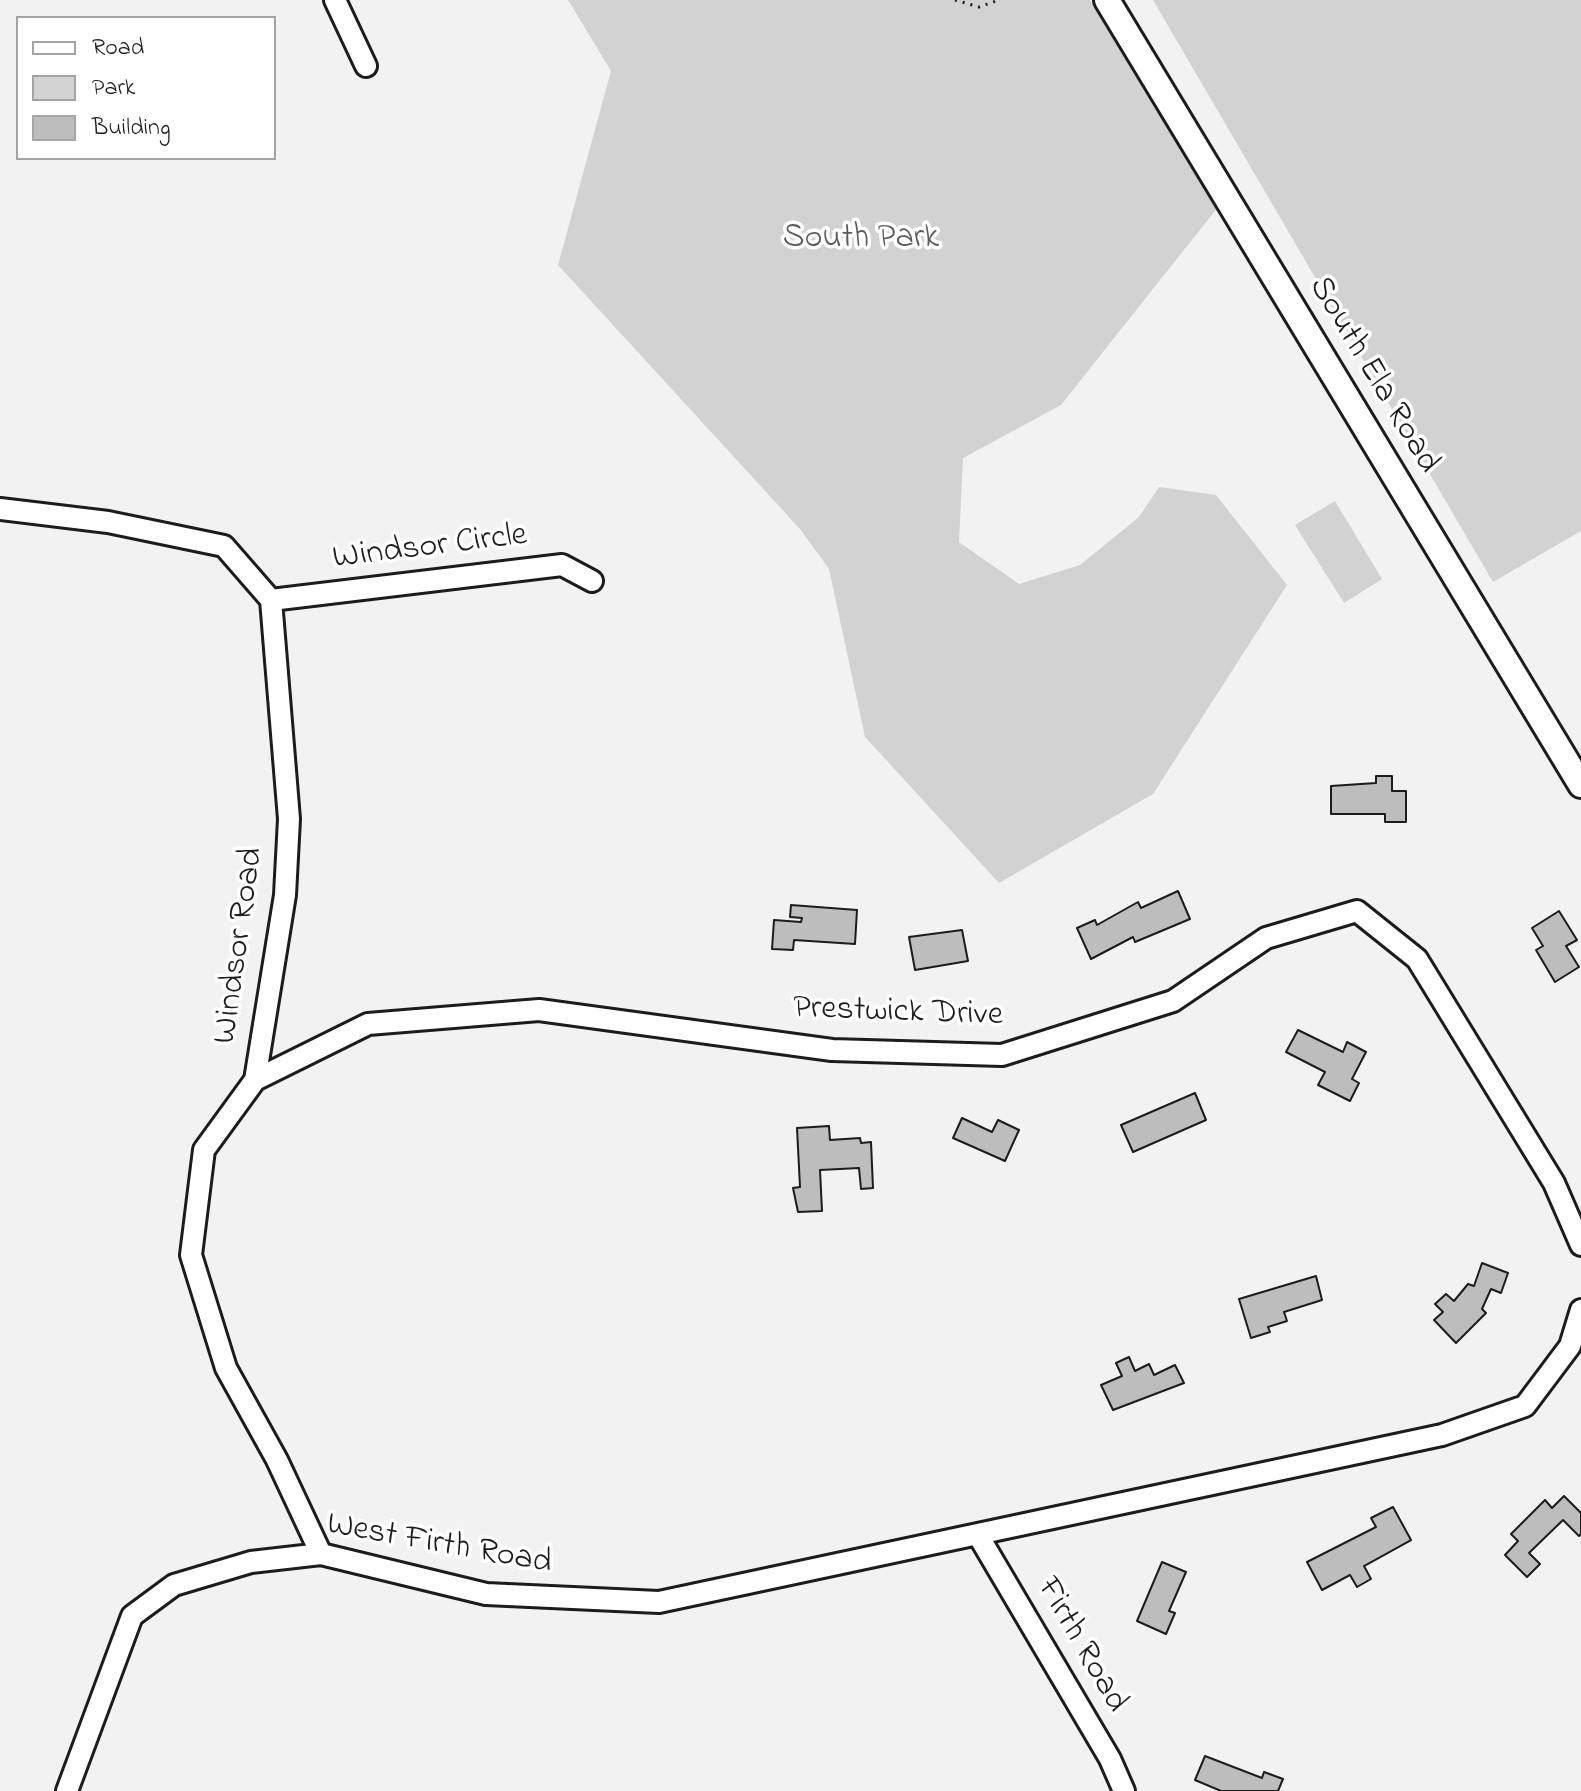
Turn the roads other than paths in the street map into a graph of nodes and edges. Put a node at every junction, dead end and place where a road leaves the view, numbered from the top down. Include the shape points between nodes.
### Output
1 (335, 0) edge
2 (1107, 0) edge
3 (366, 66) dead end
4 (0, 509) edge
5 (592, 581) dead end
6 (271, 600) junction
7 (1581, 785) edge
8 (255, 1080) junction
9 (1581, 1245) edge
10 (1581, 1310) edge
11 (978, 1535) junction
12 (321, 1554) junction
13 (67, 1791) edge
14 (1124, 1791) edge

1 - 3 street
2 - 7 main road, South Ela Road
4 - 6 street via 108,522 224,546
5 - 6 street, Windsor Circle via 562,565
6 - 8 street, Windsor Road via 289,819 285,895
8 - 9 street, Prestwick Drive via 368,1024 539,1010 832,1050 1002,1055 1173,1001 1266,938 1357,911 1417,959 1554,1183
8 - 12 street, Windsor Road via 204,1150 191,1255 226,1368
10 - 11 street via 1570,1346 1525,1406 1442,1435
11 - 12 street, West Firth Road via 659,1602 486,1594
11 - 14 street, Firth Road
12 - 13 street, West Firth Road via 251,1562 174,1585 132,1616

